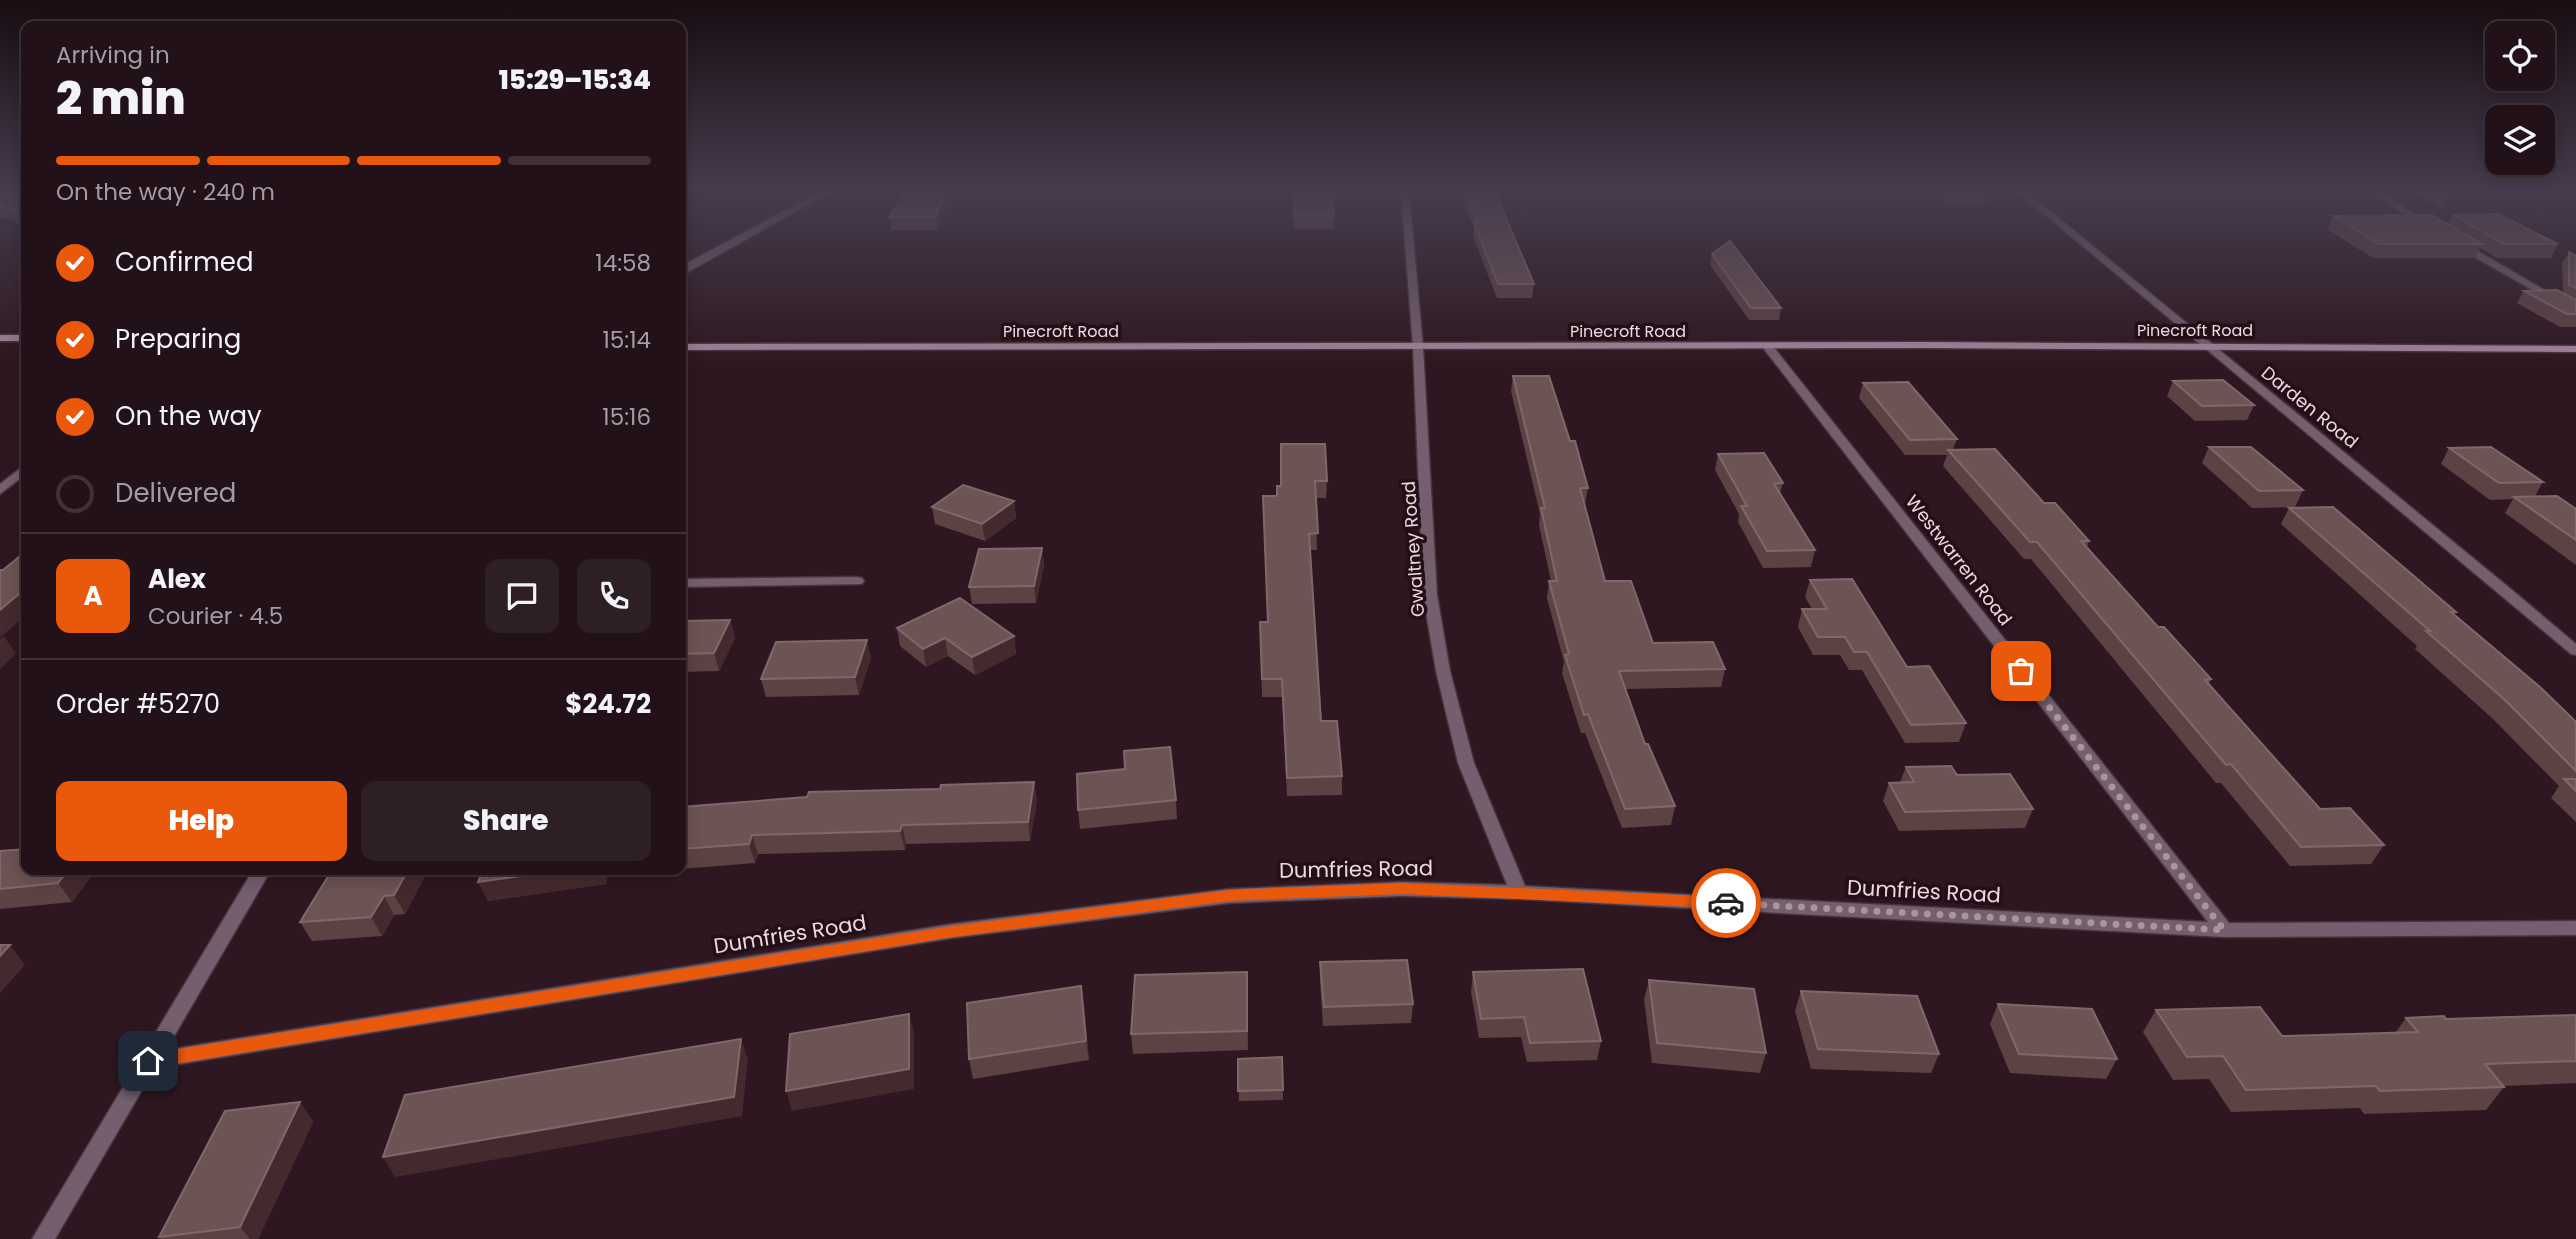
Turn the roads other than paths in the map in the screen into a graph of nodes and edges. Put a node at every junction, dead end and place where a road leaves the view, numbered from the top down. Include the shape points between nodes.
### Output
1 (719, 250) edge
2 (1410, 250) edge
3 (2089, 250) edge
4 (2470, 250) edge
5 (686, 269) edge
6 (2576, 312) edge
7 (0, 338) edge
8 (21, 338) edge
9 (1768, 346) junction
10 (2207, 346) junction
11 (686, 347) edge
12 (1418, 347) junction
13 (2576, 349) edge
14 (21, 472) edge
15 (0, 490) edge
16 (857, 581) dead end
17 (686, 583) edge
18 (2576, 651) edge
19 (259, 875) edge
20 (1519, 892) junction
21 (2576, 928) edge
22 (2224, 930) junction
23 (148, 1061) junction
24 (43, 1239) edge

1 - 5 street
2 - 12 street, Gwaltney Road
3 - 10 street, Darden Road
4 - 6 street
7 - 8 street
9 - 10 street, Pinecroft Road
9 - 12 street, Pinecroft Road
9 - 22 street, Westwarren Road
10 - 13 street, Pinecroft Road
10 - 18 street, Darden Road
11 - 12 street, Pinecroft Road
12 - 20 street, Gwaltney Road via 1430,595 1443,671 1466,763
14 - 15 street
16 - 17 street
19 - 23 street
20 - 22 street, Dumfries Road
20 - 23 street, Dumfries Road via 1402,888 1229,896 952,931
21 - 22 street, Dumfries Road
23 - 24 street

